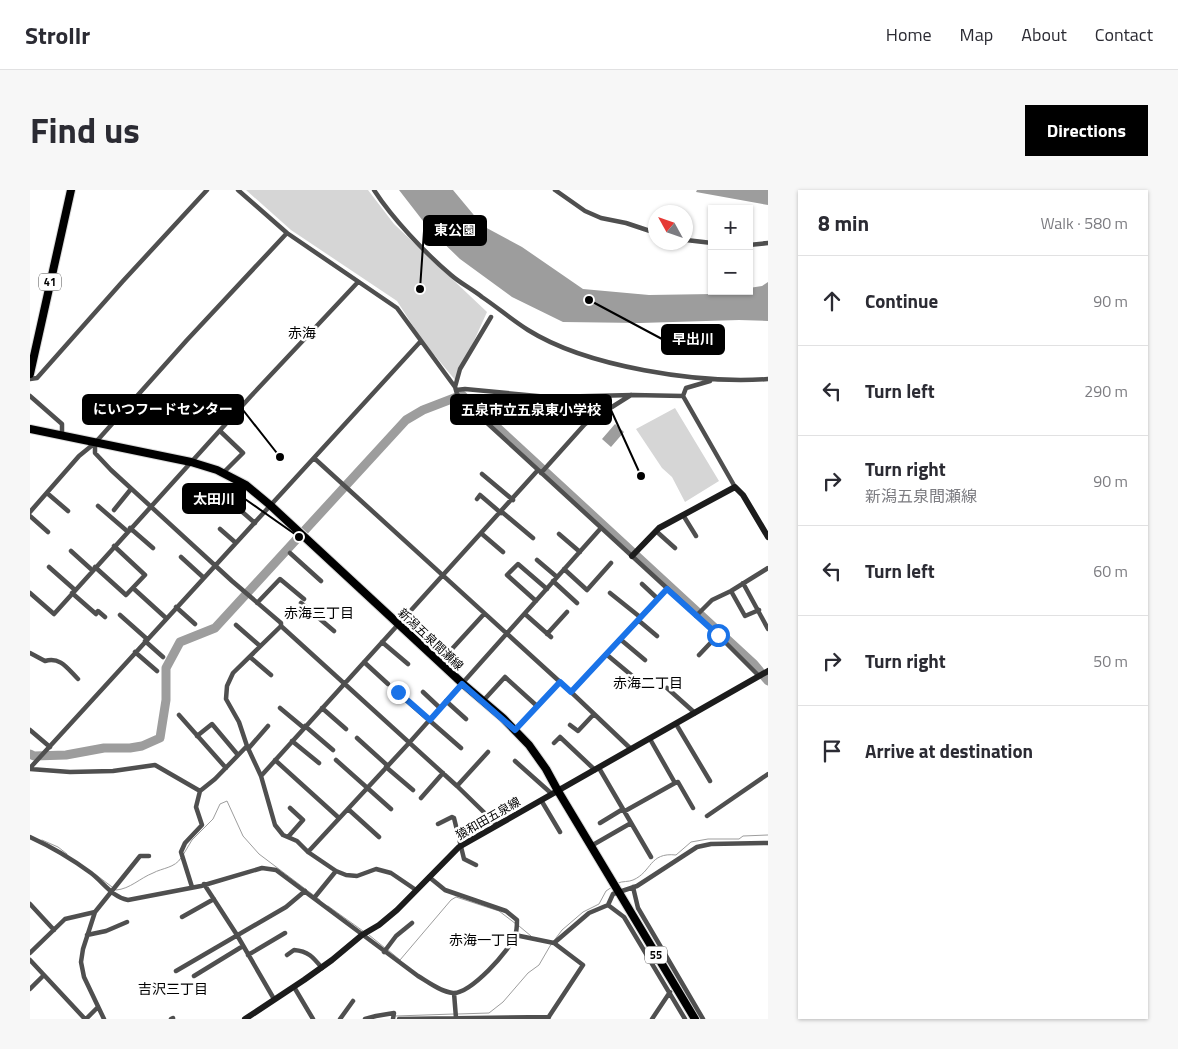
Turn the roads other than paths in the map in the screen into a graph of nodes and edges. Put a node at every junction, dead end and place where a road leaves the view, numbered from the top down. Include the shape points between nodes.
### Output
1 (71, 190) edge
2 (207, 190) edge
3 (238, 190) edge
4 (374, 190) edge
5 (555, 190) edge
6 (648, 230) edge
7 (287, 233) junction
8 (693, 241) edge
9 (708, 243) edge
10 (768, 243) edge
11 (753, 245) edge
12 (358, 282) junction
13 (491, 317) dead end
14 (420, 342) junction
15 (30, 374) edge
16 (30, 379) edge
17 (768, 379) edge
18 (714, 380) junction
19 (456, 388) junction
20 (632, 395) junction
21 (30, 396) edge
22 (684, 396) junction
23 (30, 429) edge
24 (220, 431) junction
25 (62, 436) junction
26 (95, 442) junction
27 (314, 458) junction
28 (191, 462) junction
29 (542, 471) junction
30 (223, 473) junction
31 (482, 474) dead end
32 (735, 487) junction
33 (132, 489) junction
34 (47, 492) junction
35 (477, 499) dead end
36 (513, 500) junction
37 (98, 506) dead end
38 (151, 506) junction
39 (270, 506) junction
40 (239, 509) dead end
41 (114, 510) dead end
42 (68, 511) dead end
43 (30, 512) edge
44 (501, 513) junction
45 (683, 515) junction
46 (30, 516) edge
47 (255, 523) junction
48 (601, 528) junction
49 (220, 529) dead end
50 (129, 530) junction
51 (656, 531) junction
52 (48, 532) dead end
53 (482, 534) junction
54 (560, 534) dead end
55 (696, 536) dead end
56 (768, 537) edge
57 (533, 538) dead end
58 (236, 543) junction
59 (114, 546) junction
60 (153, 548) dead end
61 (675, 548) dead end
62 (70, 551) dead end
63 (503, 552) dead end
64 (580, 552) junction
65 (290, 553) dead end
66 (634, 555) junction
67 (181, 557) dead end
68 (537, 560) dead end
69 (611, 563) dead end
70 (216, 565) junction
71 (48, 567) dead end
72 (768, 568) edge
73 (94, 569) junction
74 (564, 569) junction
75 (443, 576) junction
76 (204, 578) junction
77 (555, 579) junction
78 (321, 581) dead end
79 (743, 583) junction
80 (642, 584) dead end
81 (133, 588) junction
82 (547, 589) junction
83 (667, 589) junction
84 (731, 591) junction
85 (74, 592) junction
86 (30, 593) edge
87 (610, 593) dead end
88 (658, 599) junction
89 (536, 602) junction
90 (257, 603) junction
91 (577, 603) dead end
92 (176, 607) junction
93 (758, 610) junction
94 (567, 612) dead end
95 (484, 614) junction
96 (525, 614) junction
97 (120, 615) dead end
98 (696, 616) junction
99 (105, 617) dead end
100 (166, 618) junction
101 (639, 619) junction
102 (195, 624) dead end
103 (398, 624) junction
104 (236, 625) dead end
105 (281, 626) junction
106 (768, 629) edge
107 (334, 632) dead end
108 (506, 634) junction
109 (718, 635) junction
110 (657, 636) dead end
111 (620, 639) junction
112 (146, 640) junction
113 (382, 642) junction
114 (260, 646) junction
115 (135, 652) junction
116 (30, 653) edge
117 (606, 654) junction
118 (699, 654) dead end
119 (250, 656) junction
120 (163, 657) dead end
121 (645, 660) dead end
122 (364, 662) junction
123 (440, 662) junction
124 (408, 664) dead end
125 (157, 671) dead end
126 (764, 673) edge
127 (271, 675) dead end
128 (78, 679) dead end
129 (636, 679) dead end
130 (560, 682) junction
131 (344, 683) junction
132 (388, 684) dead end
133 (462, 684) junction
134 (667, 688) dead end
135 (398, 692) dead end
136 (423, 692) dead end
137 (571, 692) junction
138 (446, 701) junction
139 (483, 701) junction
140 (537, 706) junction
141 (280, 708) dead end
142 (322, 708) junction
143 (440, 708) junction
144 (594, 714) junction
145 (695, 714) junction
146 (179, 715) dead end
147 (466, 719) dead end
148 (430, 720) junction
149 (676, 724) junction
150 (570, 725) dead end
151 (268, 726) dead end
152 (305, 727) junction
153 (346, 729) dead end
154 (30, 730) edge
155 (515, 730) junction
156 (197, 736) junction
157 (357, 738) dead end
158 (650, 739) junction
159 (292, 741) junction
160 (409, 743) junction
161 (554, 743) dead end
162 (50, 747) junction
163 (247, 748) junction
164 (461, 748) dead end
165 (631, 749) junction
166 (333, 750) dead end
167 (488, 752) dead end
168 (238, 755) junction
169 (275, 760) junction
170 (336, 760) dead end
171 (515, 761) dead end
172 (319, 764) dead end
173 (387, 767) junction
174 (226, 768) junction
175 (30, 769) edge
176 (597, 769) junction
177 (443, 773) junction
178 (768, 774) edge
179 (261, 776) junction
180 (710, 781) dead end
181 (676, 783) junction
182 (457, 786) junction
183 (367, 788) junction
184 (413, 790) dead end
185 (200, 791) junction
186 (555, 792) junction
187 (421, 798) dead end
188 (541, 800) junction
189 (290, 808) dead end
190 (692, 808) dead end
191 (348, 809) junction
192 (391, 809) dead end
193 (624, 810) junction
194 (707, 816) dead end
195 (339, 818) junction
196 (600, 823) dead end
197 (631, 823) junction
198 (438, 824) dead end
199 (497, 825) junction
200 (560, 832) dead end
201 (30, 837) edge
202 (288, 837) junction
203 (379, 837) dead end
204 (768, 843) edge
205 (462, 845) junction
206 (591, 846) junction
207 (308, 852) junction
208 (149, 856) dead end
209 (651, 857) dead end
210 (476, 865) dead end
211 (336, 871) junction
212 (429, 877) junction
213 (204, 884) junction
214 (192, 887) junction
215 (633, 887) junction
216 (416, 890) junction
217 (110, 891) junction
218 (305, 891) junction
219 (618, 891) junction
220 (314, 898) junction
221 (214, 899) junction
222 (30, 904) edge
223 (608, 905) junction
224 (95, 912) junction
225 (182, 917) dead end
226 (127, 922) dead end
227 (412, 923) dead end
228 (54, 930) junction
229 (285, 932) dead end
230 (362, 934) junction
231 (87, 935) junction
232 (237, 935) junction
233 (515, 935) junction
234 (554, 943) junction
235 (243, 946) junction
236 (384, 952) junction
237 (30, 953) edge
238 (248, 955) junction
239 (287, 955) dead end
240 (30, 960) edge
241 (322, 968) junction
242 (176, 971) dead end
243 (44, 975) junction
244 (194, 976) dead end
245 (294, 987) junction
246 (30, 989) edge
247 (670, 992) junction
248 (454, 993) junction
249 (274, 999) junction
250 (353, 1001) dead end
251 (98, 1007) junction
252 (248, 1018) edge
253 (456, 1018) edge
254 (466, 1018) edge
255 (549, 1018) edge
256 (704, 1018) edge
257 (85, 1019) edge
258 (104, 1019) edge
259 (313, 1019) edge
260 (340, 1019) edge
261 (365, 1019) edge
262 (393, 1019) edge
263 (399, 1019) edge
264 (652, 1019) edge
265 (685, 1019) edge
266 (695, 1019) edge

1 - 15 main road, 41
2 - 16 street via 37,378
3 - 7 street
4 - 18 street via 406,230 451,275 528,330 564,347 614,363
5 - 6 street via 585,212
7 - 12 street
7 - 26 street
8 - 9 street
10 - 11 street
12 - 14 street via 397,308
12 - 24 street
13 - 19 street via 460,369
14 - 19 street
14 - 27 street
17 - 18 street
18 - 22 street via 686,388
19 - 20 street via 548,397
19 - 29 street via 457,394 475,413
20 - 22 street
20 - 29 street via 585,424
21 - 25 street via 62,424
22 - 32 street
23 - 25 main road, 新潟五泉間瀬線 / 55
24 - 28 street
24 - 30 street via 243,452
25 - 26 main road, 新潟五泉間瀬線 / 55
26 - 28 main road, 新潟五泉間瀬線 / 55
26 - 33 street via 95,453
26 - 34 street
27 - 39 street
27 - 75 street
28 - 30 main road, 新潟五泉間瀬線 / 55
28 - 38 street
29 - 36 street
29 - 48 street
30 - 39 main road, 新潟五泉間瀬線 / 55 via 246,485
31 - 36 street
32 - 45 main road
32 - 56 main road via 743,494
33 - 38 street
33 - 41 street
34 - 42 street
34 - 43 street
35 - 44 street via 480,495
36 - 44 street
37 - 50 street
38 - 50 street
38 - 70 street
39 - 47 street
39 - 103 main road, 新潟五泉間瀬線 / 55
40 - 47 street
44 - 53 street
44 - 57 street
45 - 51 main road
45 - 55 street
46 - 52 street
47 - 58 street
48 - 64 street
48 - 66 street
49 - 58 street
50 - 59 street
50 - 60 street
51 - 61 street
51 - 66 main road
53 - 63 street
53 - 75 street
54 - 64 street
58 - 70 street
59 - 73 street
59 - 81 street via 145,575
62 - 73 street
64 - 74 street
65 - 78 street
66 - 83 street
67 - 76 street
68 - 77 street
69 - 74 street via 587,590
70 - 76 street
70 - 90 street
71 - 85 street
72 - 79 street
73 - 81 street via 126,595
73 - 85 street
74 - 77 street
75 - 95 street
75 - 103 street
76 - 92 street
77 - 82 street
77 - 91 street
79 - 84 street
79 - 93 street
80 - 88 street
81 - 100 street
82 - 89 street
82 - 89 street via 518,564 507,575
83 - 88 street
83 - 98 street
84 - 93 street via 745,616
84 - 98 street via 712,600
85 - 86 street via 54,614
85 - 99 street via 96,614 98,611
87 - 101 street
88 - 101 street
89 - 96 street
90 - 105 street
90 - 107 street via 280,579
92 - 100 street
92 - 102 street
93 - 106 street
94 - 96 street via 549,635
95 - 108 street
95 - 123 street
96 - 108 street
97 - 112 street
98 - 109 street
100 - 112 street
101 - 110 street
101 - 111 street
103 - 113 street
103 - 123 main road, 新潟五泉間瀬線 / 55
104 - 114 street
105 - 114 street
105 - 131 street
108 - 130 street
108 - 133 street
109 - 118 street
109 - 126 street
111 - 117 street
111 - 121 street
112 - 115 street
112 - 120 street
113 - 122 street
113 - 124 street
114 - 119 street
115 - 125 street
115 - 162 street
116 - 128 street via 45,661 57,659
117 - 129 street
117 - 137 street
119 - 127 street
119 - 163 street via 233,673 226,698 239,722
122 - 131 street
122 - 132 street
123 - 133 main road, 新潟五泉間瀬線 / 55
126 - 145 main road, 猿和田五泉線
130 - 137 street
130 - 140 street
131 - 142 street
131 - 160 street
133 - 138 street
133 - 139 main road, 新潟五泉間瀬線 / 55
134 - 145 street
135 - 148 street
136 - 143 street
137 - 144 street
138 - 143 street
138 - 147 street
139 - 140 street via 505,677
139 - 155 main road, 新潟五泉間瀬線 / 55
140 - 155 street
141 - 152 street
142 - 152 street
142 - 153 street
143 - 148 street
144 - 150 street via 578,731
144 - 165 street
145 - 149 main road, 猿和田五泉線
146 - 156 street
148 - 160 street
148 - 164 street
149 - 158 main road, 猿和田五泉線
149 - 180 street
151 - 163 street
152 - 159 street
152 - 166 street
154 - 162 street
155 - 186 main road, 新潟五泉間瀬線 / 55 via 546,769
156 - 168 street via 212,724
156 - 174 street
157 - 173 street
158 - 165 main road, 猿和田五泉線
158 - 181 street
159 - 169 street
159 - 172 street
160 - 173 street
160 - 177 street
161 - 176 street via 560,737
162 - 175 street
163 - 168 street
163 - 179 street
165 - 176 main road, 猿和田五泉線
167 - 182 street
168 - 174 street
169 - 179 street
169 - 195 street
170 - 183 street
171 - 186 street
173 - 183 street
173 - 184 street
174 - 185 street
175 - 185 street via 113,771 155,765
176 - 186 main road, 猿和田五泉線
176 - 193 street
177 - 182 street
177 - 187 street
178 - 194 street
179 - 202 street via 274,825
181 - 190 street
181 - 193 street
182 - 199 street
183 - 191 street
183 - 192 street
185 - 214 street via 196,807 202,825 182,852
186 - 188 main road, 猿和田五泉線
186 - 206 main road, 新潟五泉間瀬線 / 55
188 - 199 main road, 猿和田五泉線
188 - 200 street
189 - 202 street via 303,820
191 - 195 street
191 - 203 street
193 - 196 street
193 - 197 street
195 - 207 street
197 - 206 street
197 - 209 street
198 - 205 street via 454,818
199 - 205 main road, 猿和田五泉線
201 - 217 street via 57,850
202 - 207 street
204 - 215 street via 711,844 697,848
205 - 210 street via 464,859
205 - 212 main road, 猿和田五泉線
206 - 219 main road, 新潟五泉間瀬線 / 55
207 - 211 street
208 - 217 street via 140,856
211 - 216 street via 357,876 376,869 391,873
211 - 220 street
212 - 216 main road, 猿和田五泉線
212 - 233 street via 445,890 506,911 517,920
213 - 214 street
213 - 218 street via 262,868 276,870
213 - 221 street
214 - 217 street via 128,900
215 - 219 street
215 - 256 street via 638,908
216 - 230 main road, 猿和田五泉線 via 397,910 371,931
217 - 224 street
218 - 220 street
218 - 232 street via 286,907
219 - 223 street
219 - 266 main road, 新潟五泉間瀬線 / 55
220 - 230 street
221 - 225 street
221 - 232 street
222 - 228 street
223 - 234 street via 589,912
223 - 247 street via 624,917
224 - 228 street via 65,919
224 - 231 street
226 - 231 street
227 - 236 street
228 - 237 street
229 - 238 street
230 - 236 street
230 - 241 main road, 猿和田五泉線
231 - 251 street via 81,962
232 - 235 street
232 - 242 street
233 - 234 street
233 - 248 street via 508,948 477,980
234 - 255 street via 583,965
235 - 238 street
235 - 244 street
236 - 248 street via 424,980
238 - 249 street
239 - 241 street via 294,950 303,950
240 - 243 street
241 - 245 main road, 猿和田五泉線
243 - 246 street
243 - 257 street
245 - 249 main road, 猿和田五泉線
245 - 259 street
247 - 264 street
247 - 265 street
248 - 253 street
249 - 252 main road, 猿和田五泉線
250 - 260 street
251 - 257 street
251 - 258 street
253 - 254 street
253 - 263 street
254 - 255 street
261 - 262 street via 394,1014

